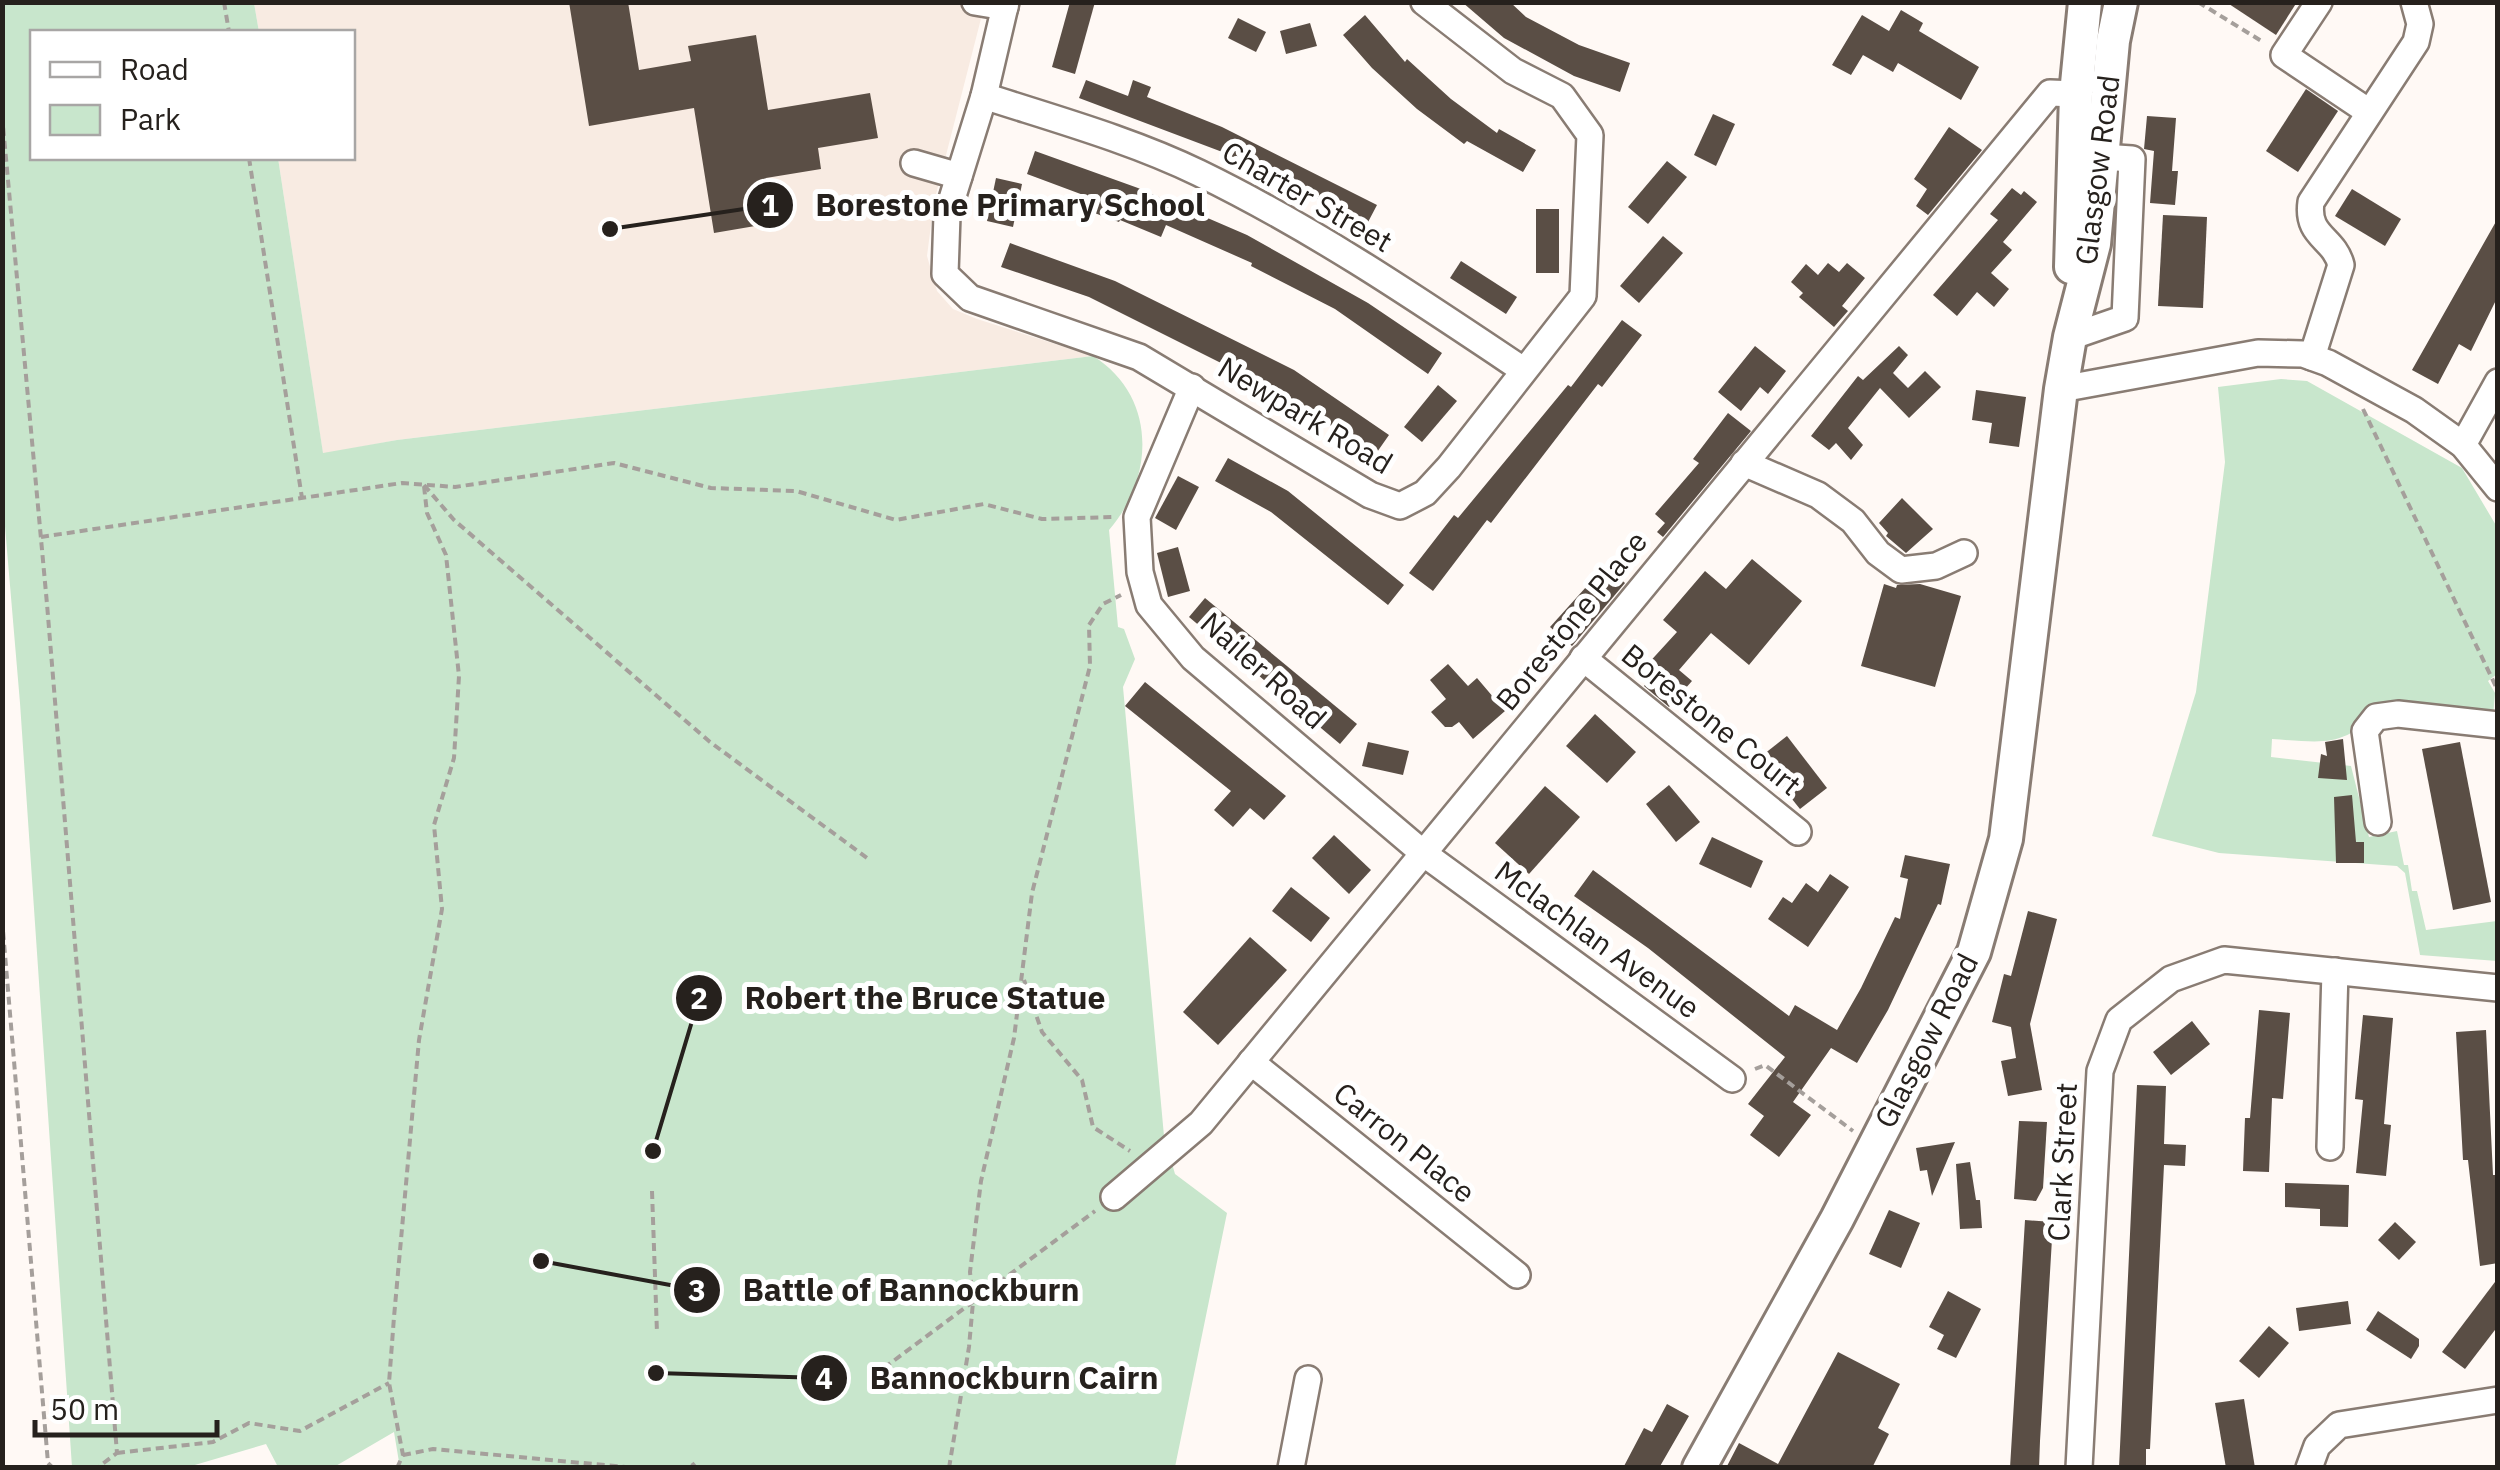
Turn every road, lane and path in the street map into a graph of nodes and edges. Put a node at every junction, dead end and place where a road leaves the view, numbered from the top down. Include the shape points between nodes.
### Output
1 (224, 2) edge
2 (975, 2) edge
3 (1424, 2) edge
4 (2085, 2) edge
5 (2121, 2) edge
6 (2198, 2) edge
7 (2319, 2) edge
8 (2414, 2) edge
9 (1006, 5) edge
10 (229, 30) edge
11 (2113, 41) junction
12 (2284, 55) junction
13 (2076, 94) junction
14 (984, 96) junction
15 (2369, 112) junction
16 (2, 115) edge
17 (2102, 157) junction
18 (249, 160) edge
19 (914, 164) dead end
20 (959, 176) junction
21 (2070, 336) junction
22 (2312, 357) junction
23 (1523, 370) junction
24 (2362, 382) junction
25 (2498, 382) edge
26 (1192, 386) junction
27 (2062, 389) junction
28 (2462, 445) junction
29 (1744, 463) junction
30 (424, 485) junction
31 (2498, 488) edge
32 (302, 498) junction
33 (1137, 517) junction
34 (41, 537) junction
35 (1964, 553) dead end
36 (1143, 583) junction
37 (1583, 658) junction
38 (2498, 691) edge
39 (2498, 724) edge
40 (2378, 822) dead end
41 (1798, 832) dead end
42 (1423, 853) junction
43 (867, 858) dead end
44 (2, 920) edge
45 (2336, 971) junction
46 (1023, 977) junction
47 (2498, 988) edge
48 (1251, 1062) junction
49 (1732, 1079) joint
50 (1874, 1146) junction
51 (2330, 1147) dead end
52 (1147, 1168) junction
53 (652, 1191) dead end
54 (1114, 1197) joint
55 (1517, 1275) dead end
56 (973, 1302) junction
57 (658, 1333) dead end
58 (884, 1368) dead end
59 (1308, 1380) dead end
60 (389, 1382) junction
61 (2498, 1400) edge
62 (117, 1453) junction
63 (402, 1455) junction
64 (53, 1468) edge
65 (97, 1468) edge
66 (397, 1468) edge
67 (636, 1468) edge
68 (949, 1468) edge
69 (1291, 1468) edge
70 (1699, 1468) edge
71 (2079, 1468) edge
72 (2309, 1468) edge

1 - 10 path
2 - 9 street
3 - 23 street, Newpark Road via 1513,71 1562,96 1590,135 1583,296
4 - 13 main road, Glasgow Road
5 - 11 main road, Glasgow Road
6 - 12 path
7 - 12 street
8 - 15 street via 2416,42
9 - 14 street, Newpark Road
11 - 13 street
11 - 17 main road, Glasgow Road
12 - 15 street
13 - 21 main road, Glasgow Road
13 - 29 street, Borestone Place via 2050,93
14 - 20 street, Newpark Road
14 - 23 street, Charter Street via 1196,171 1337,246
15 - 22 street via 2311,202 2314,228 2341,265
16 - 34 path
17 - 21 main road, Glasgow Road via 2094,244
17 - 21 street via 2132,159 2124,318
18 - 32 path
19 - 20 street
20 - 26 street, Newpark Road via 947,215 945,274 970,298 1139,357
21 - 27 main road, Glasgow Road
22 - 24 street
22 - 27 street via 2258,352
23 - 26 street, Newpark Road via 1425,493 1400,506 1370,495
24 - 28 street
24 - 38 path via 2358,398
25 - 28 street
26 - 33 street, Nailer Road
27 - 50 main road, Glasgow Road via 2006,839 1974,952
28 - 31 street
29 - 35 street via 1818,495 1901,570 1936,566
29 - 37 street, Borestone Place
30 - 32 path
30 - 33 path via 455,487 614,463 710,488 796,491 896,520 984,504 1042,518
30 - 43 path via 454,520 710,742
30 - 60 path via 427,513 446,555 459,676 454,758 434,825 442,909 419,1040
32 - 34 path
33 - 36 street, Nailer Road
34 - 62 path
36 - 42 street, Nailer Road via 1148,606 1192,658
36 - 46 path via 1104,604 1089,625 1090,666 1032,894
37 - 41 street, Borestone Court
37 - 42 street, Borestone Place
39 - 40 street via 2398,714 2376,718 2365,731
42 - 48 street, Borestone Place
42 - 49 street, Mclachlan Avenue
44 - 64 path
45 - 47 street, Clark Street
45 - 51 street
45 - 71 street, Clark Street via 2224,960 2172,979 2119,1020 2100,1071
46 - 52 path via 1042,1032 1082,1080 1093,1127
46 - 56 path via 981,1181
48 - 52 street, Borestone Place via 1200,1123
48 - 55 street, Carron Place
49 - 50 path via 1764,1065
50 - 70 main road, Glasgow Road
52 - 54 street, Borestone Place
53 - 57 path
54 - 56 path
56 - 58 path
56 - 68 path
59 - 69 street
60 - 62 path via 300,1430 249,1422 213,1442
60 - 63 path
61 - 72 street via 2339,1425 2317,1446
62 - 65 path
63 - 66 path
63 - 67 path via 433,1449

